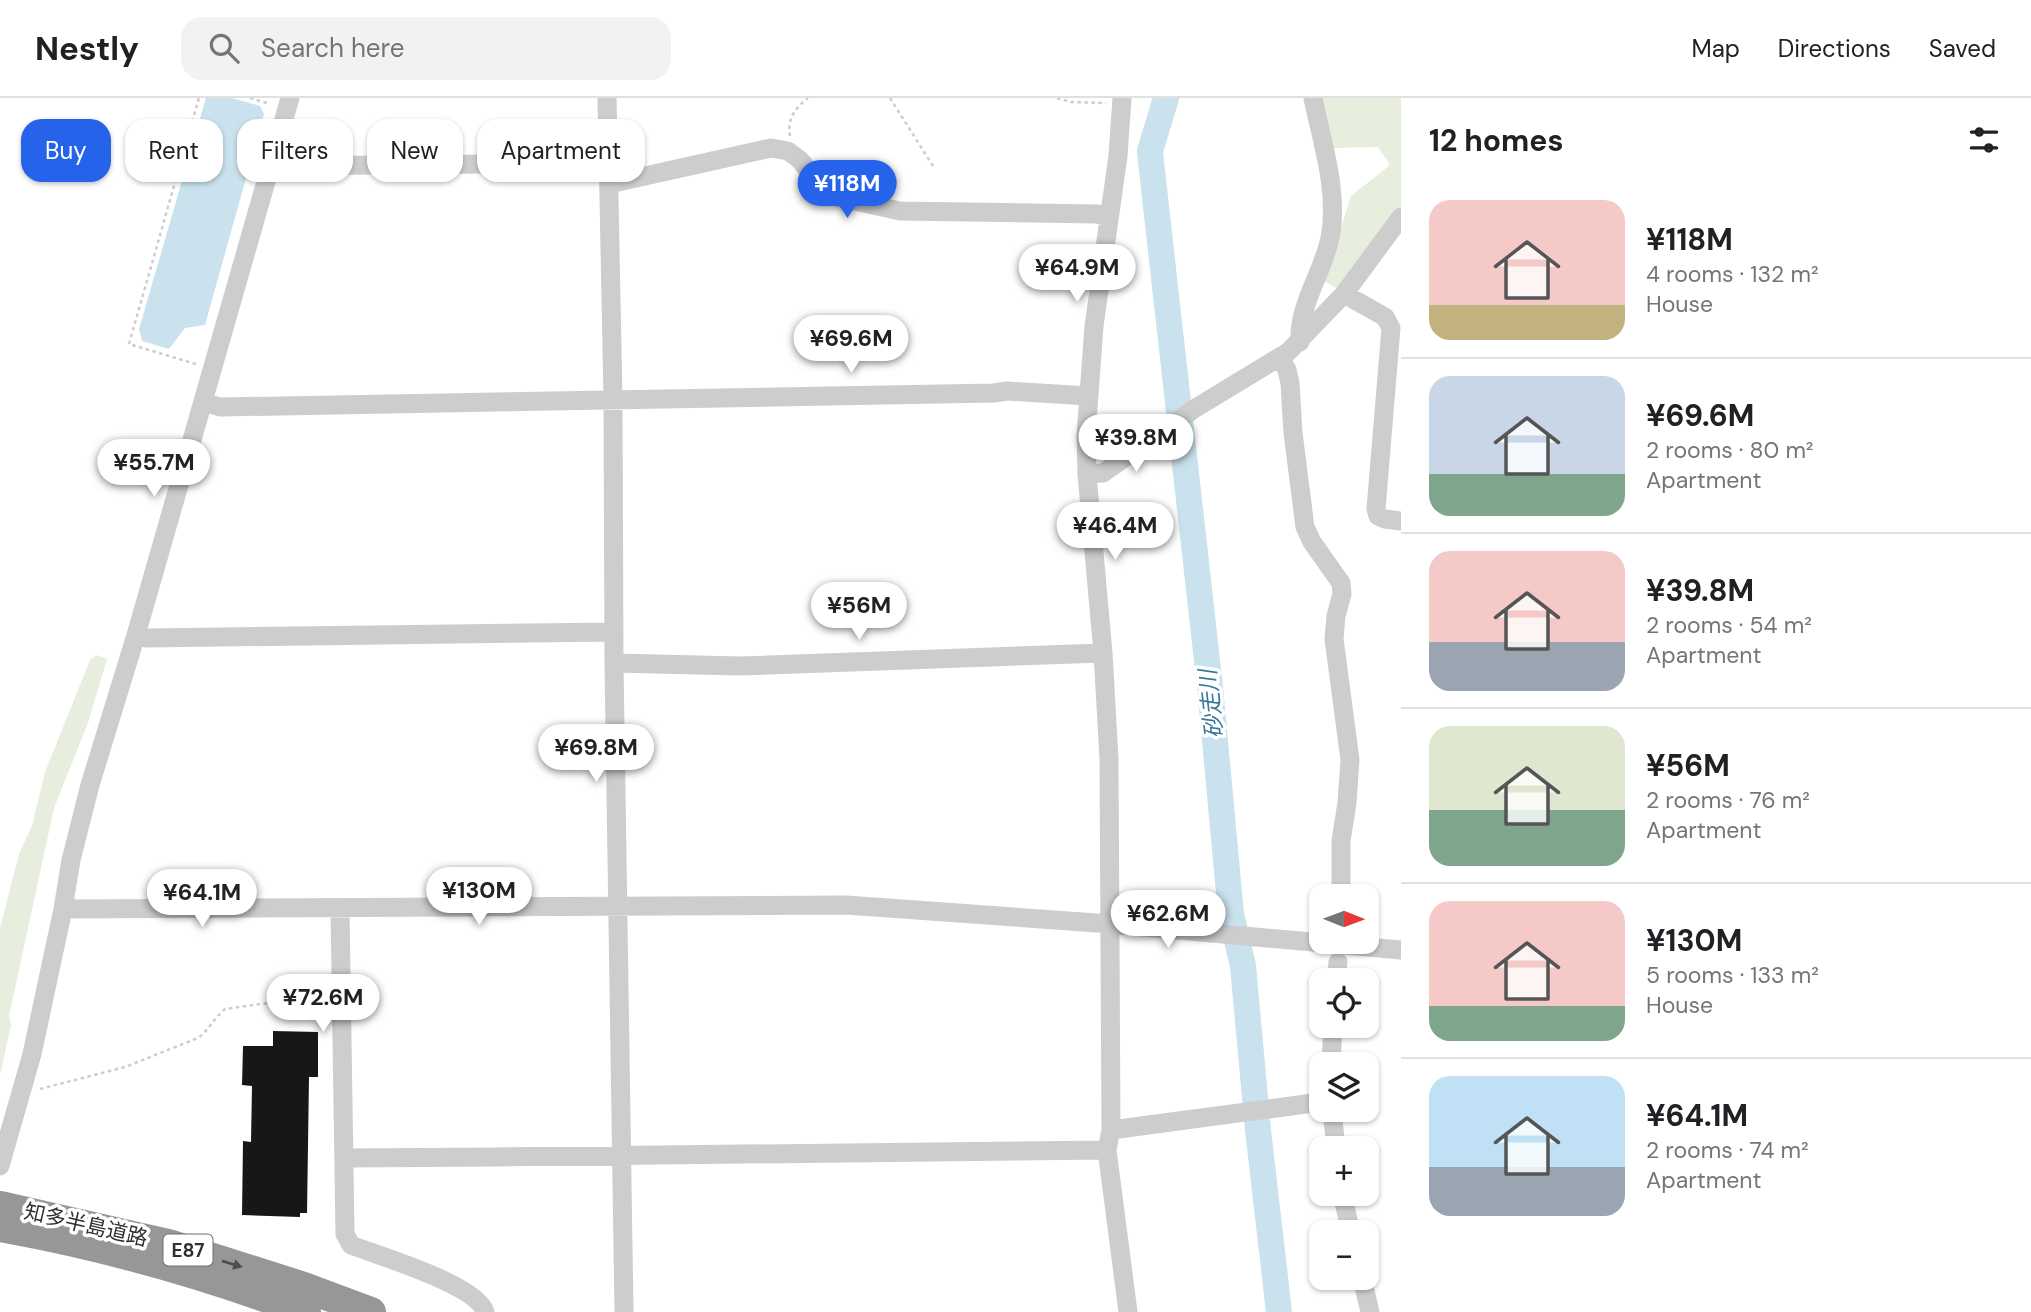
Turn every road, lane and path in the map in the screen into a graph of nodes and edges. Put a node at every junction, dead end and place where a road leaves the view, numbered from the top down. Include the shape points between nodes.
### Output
1 (199, 98) edge
2 (250, 98) edge
3 (607, 98) edge
4 (808, 98) edge
5 (890, 98) edge
6 (1057, 98) edge
7 (1313, 98) edge
8 (1122, 101) edge
9 (289, 103) edge
10 (607, 119) edge
11 (788, 151) junction
12 (477, 164) edge
13 (353, 165) edge
14 (933, 166) dead end
15 (265, 182) edge
16 (608, 184) joint
17 (1109, 217) junction
18 (1401, 217) edge
19 (1344, 293) junction
20 (1300, 342) junction
21 (1280, 358) junction
22 (212, 369) junction
23 (1088, 396) junction
24 (613, 399) junction
25 (203, 402) junction
26 (1087, 474) junction
27 (1401, 521) edge
28 (614, 632) junction
29 (136, 635) junction
30 (1103, 653) junction
31 (614, 663) junction
32 (1341, 884) edge
33 (618, 905) junction
34 (63, 909) junction
35 (340, 909) junction
36 (1111, 924) junction
37 (1401, 950) edge
38 (343, 992) junction
39 (23, 1087) junction
40 (1309, 1104) edge
41 (1111, 1130) junction
42 (1107, 1150) junction
43 (622, 1154) junction
44 (345, 1158) junction
45 (0, 1166) edge
46 (0, 1206) edge
47 (0, 1227) edge
48 (0, 1247) edge
49 (1365, 1290) edge
50 (246, 1293) junction
51 (306, 1312) edge
52 (371, 1312) edge
53 (485, 1312) edge
54 (624, 1312) edge
55 (1128, 1312) edge
56 (1370, 1312) edge

1 - 22 path via 129,344
2 - 9 path
3 - 10 street
4 - 11 path via 790,121
5 - 14 path
6 - 8 path
7 - 20 street via 1333,220 1301,319
8 - 17 street
11 - 16 street via 757,149
11 - 17 street via 828,195 900,211
12 - 13 street
15 - 22 street
16 - 24 street
17 - 23 street
18 - 19 street
19 - 20 street
19 - 27 street via 1390,322 1376,509 1378,516
20 - 21 street
21 - 26 street via 1103,473
21 - 32 street via 1290,383 1305,527 1341,583 1334,639 1350,760
22 - 25 street
23 - 24 street via 1007,391
23 - 26 street
24 - 25 street via 220,407
24 - 28 street
25 - 29 street
26 - 30 street
28 - 29 street
28 - 31 street
29 - 34 street via 90,785
30 - 31 street via 740,666
30 - 36 street
31 - 33 street
33 - 35 street
33 - 36 street via 846,905
33 - 43 street
34 - 35 street
34 - 39 street
35 - 38 street
36 - 37 street
36 - 41 street
38 - 39 path via 225,1009 198,1038 125,1067 50,1088
38 - 44 street
39 - 45 street
40 - 41 street
41 - 42 street
42 - 43 street
42 - 55 street
43 - 44 street
43 - 54 street
44 - 53 street via 345,1234 351,1245 471,1294
46 -> 52 highway, 知多半島道路 / E87 via 172,1245
47 - 50 highway, 知多半島道路 / E87 via 90,1247
48 - 50 highway via 136,1271 214,1291
49 - 56 street
50 - 51 highway, 知多半島道路 / E87

